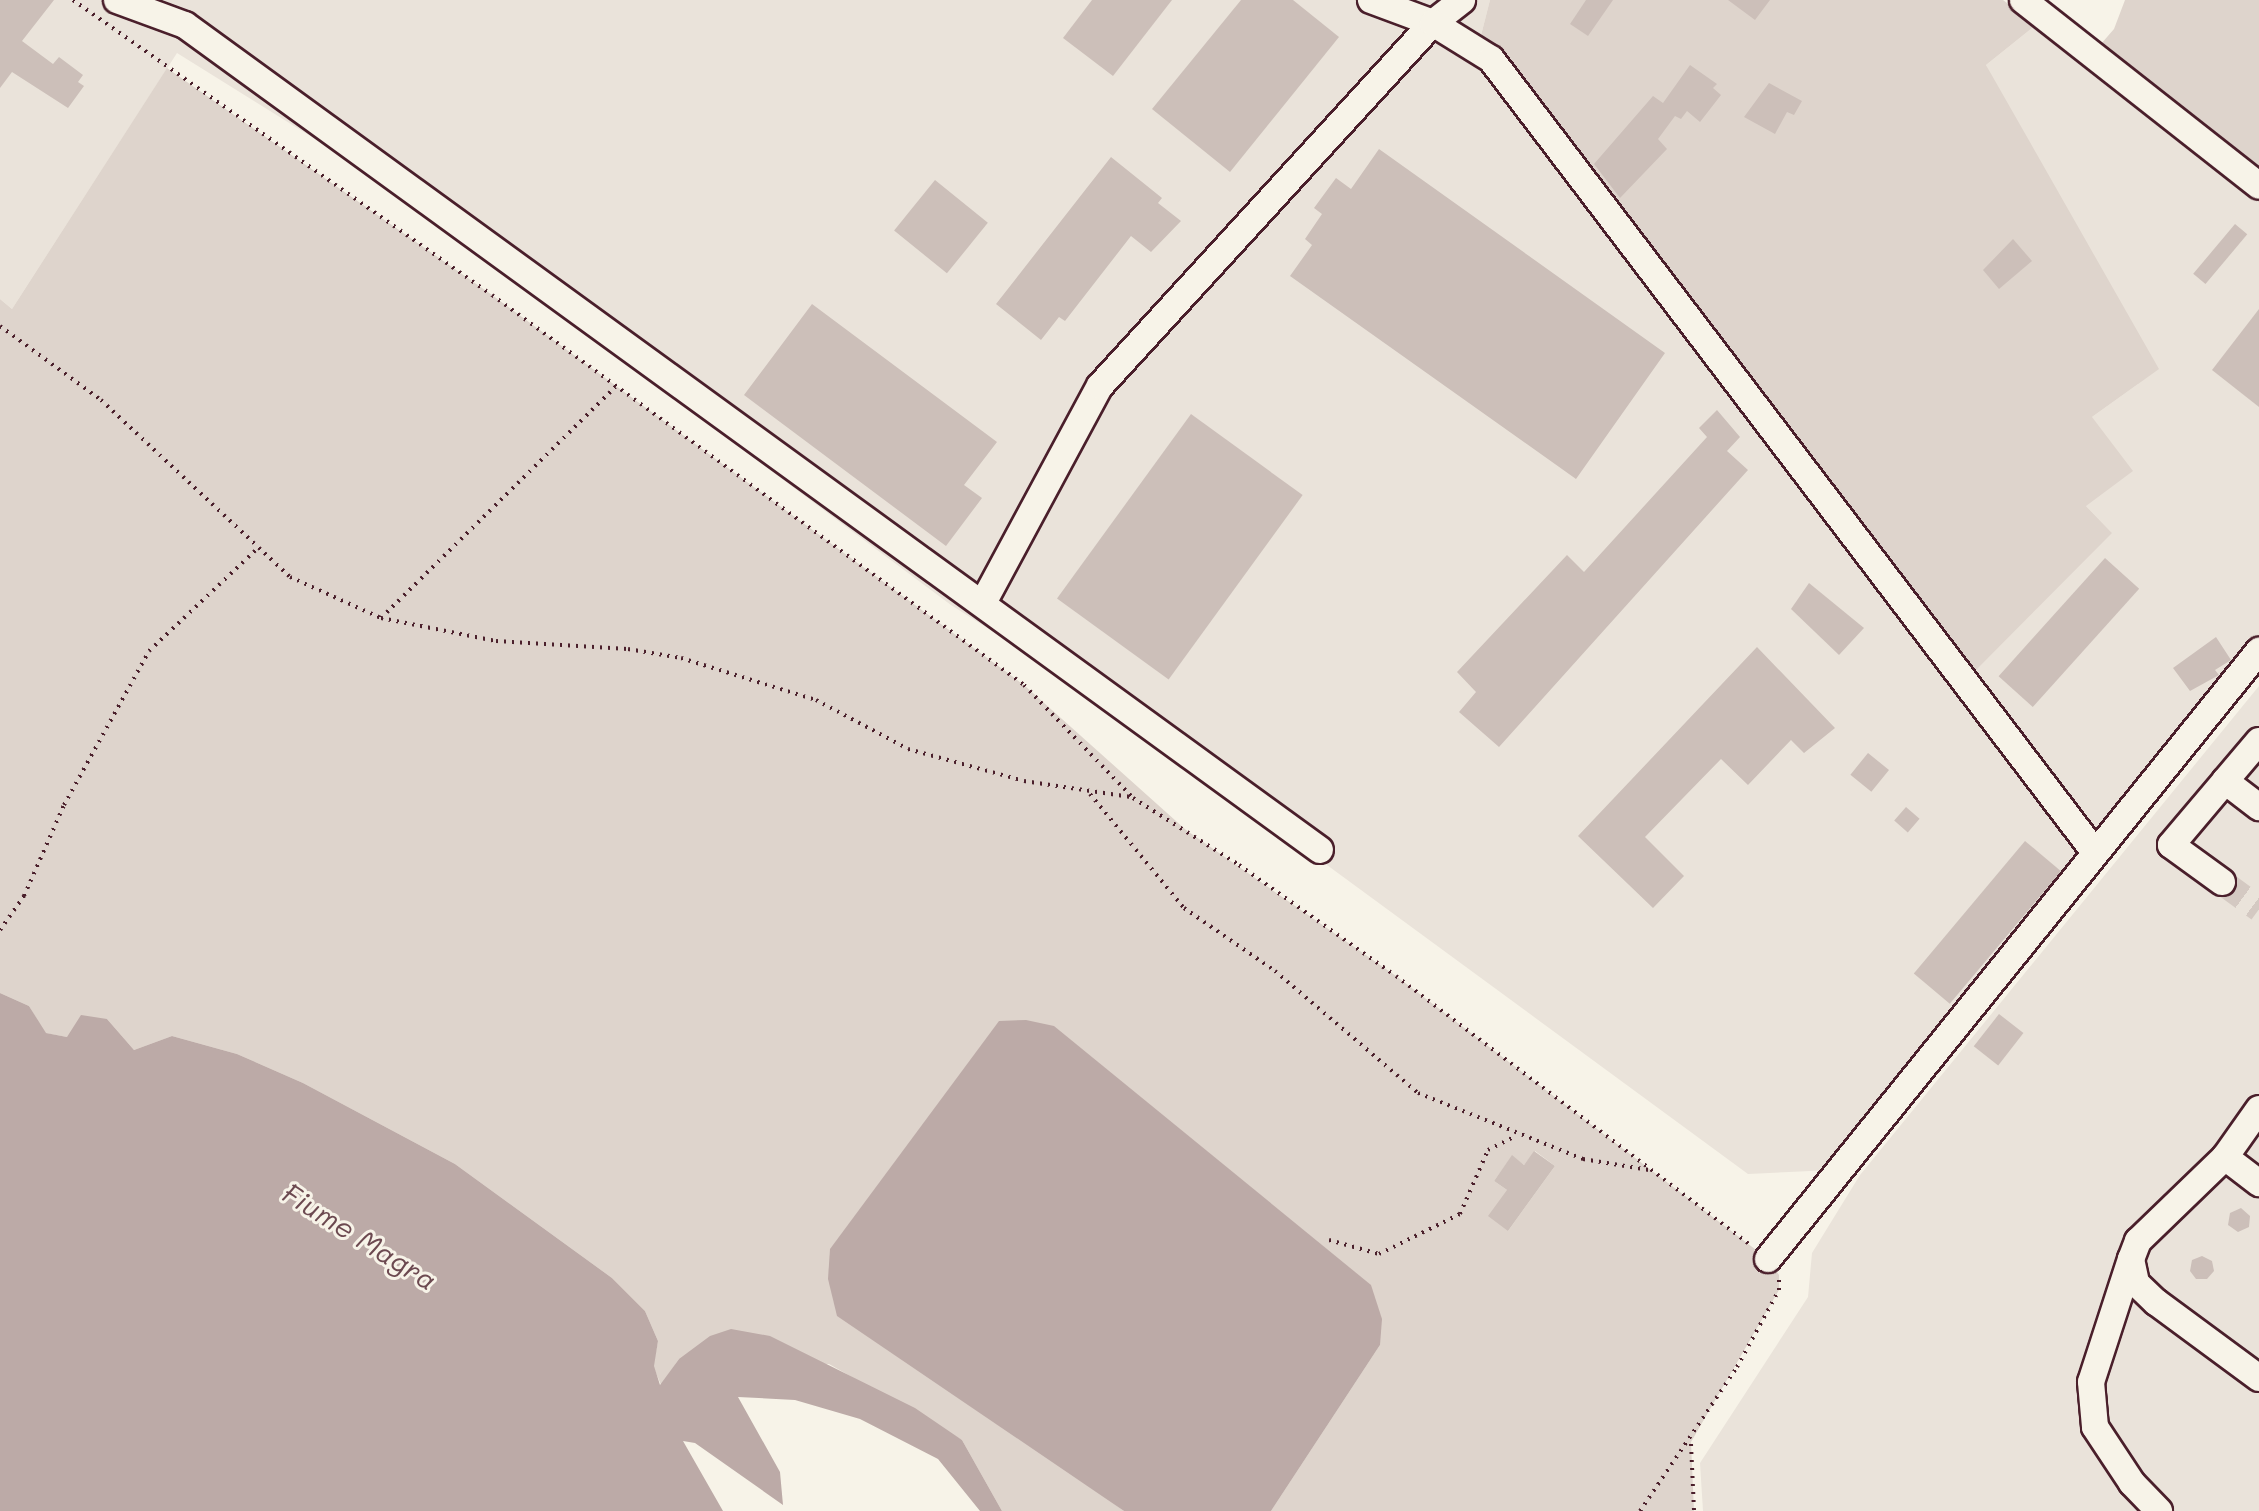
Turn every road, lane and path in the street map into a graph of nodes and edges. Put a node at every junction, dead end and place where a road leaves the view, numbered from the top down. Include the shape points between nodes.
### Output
1 (73, 0) edge
2 (117, 0) edge
3 (1371, 0) edge
4 (1462, 0) edge
5 (2023, 0) edge
6 (1433, 23) junction
7 (2259, 186) edge
8 (0, 326) edge
9 (615, 387) junction
10 (258, 549) junction
11 (984, 601) junction
12 (381, 618) junction
13 (2259, 651) edge
14 (2259, 741) edge
15 (2225, 781) junction
16 (1089, 793) junction
17 (1133, 798) junction
18 (2259, 807) edge
19 (1320, 850) dead end
20 (2094, 851) junction
21 (2222, 882) tunnel mouth
22 (0, 930) edge
23 (2259, 1109) edge
24 (1516, 1136) junction
25 (2225, 1157) junction
26 (1652, 1170) junction
27 (2259, 1183) edge
28 (1329, 1240) dead end
29 (1768, 1259) junction
30 (2131, 1259) junction
31 (2259, 1378) edge
32 (1691, 1442) junction
33 (1640, 1511) edge
34 (1694, 1511) edge
35 (2159, 1511) edge

1 - 9 path
2 - 11 street via 185,25
3 - 6 street
4 - 6 street
5 - 7 street
6 - 11 street via 1100,386
6 - 20 street via 1491,59
8 - 10 path via 101,400
9 - 12 path
9 - 17 path via 1024,685
10 - 12 path via 290,577
10 - 22 path via 149,651 64,805 24,896
11 - 19 street
12 - 16 path via 496,641 681,658 816,700 908,749
13 - 20 street
14 - 15 street
15 - 18 street
15 - 21 street via 2171,845
16 - 17 path
16 - 24 path via 1184,908 1275,971 1418,1093
17 - 26 path via 1396,976
20 - 29 street
23 - 25 street
24 - 26 path via 1583,1159
24 - 28 path via 1488,1150 1460,1214 1379,1254
25 - 27 street
25 - 30 street via 2138,1241
26 - 29 path
29 - 32 path via 1779,1275 1779,1290
30 - 31 street via 2136,1283 2156,1302
30 - 35 street via 2091,1382 2095,1427 2132,1483
32 - 33 path
32 - 34 path

